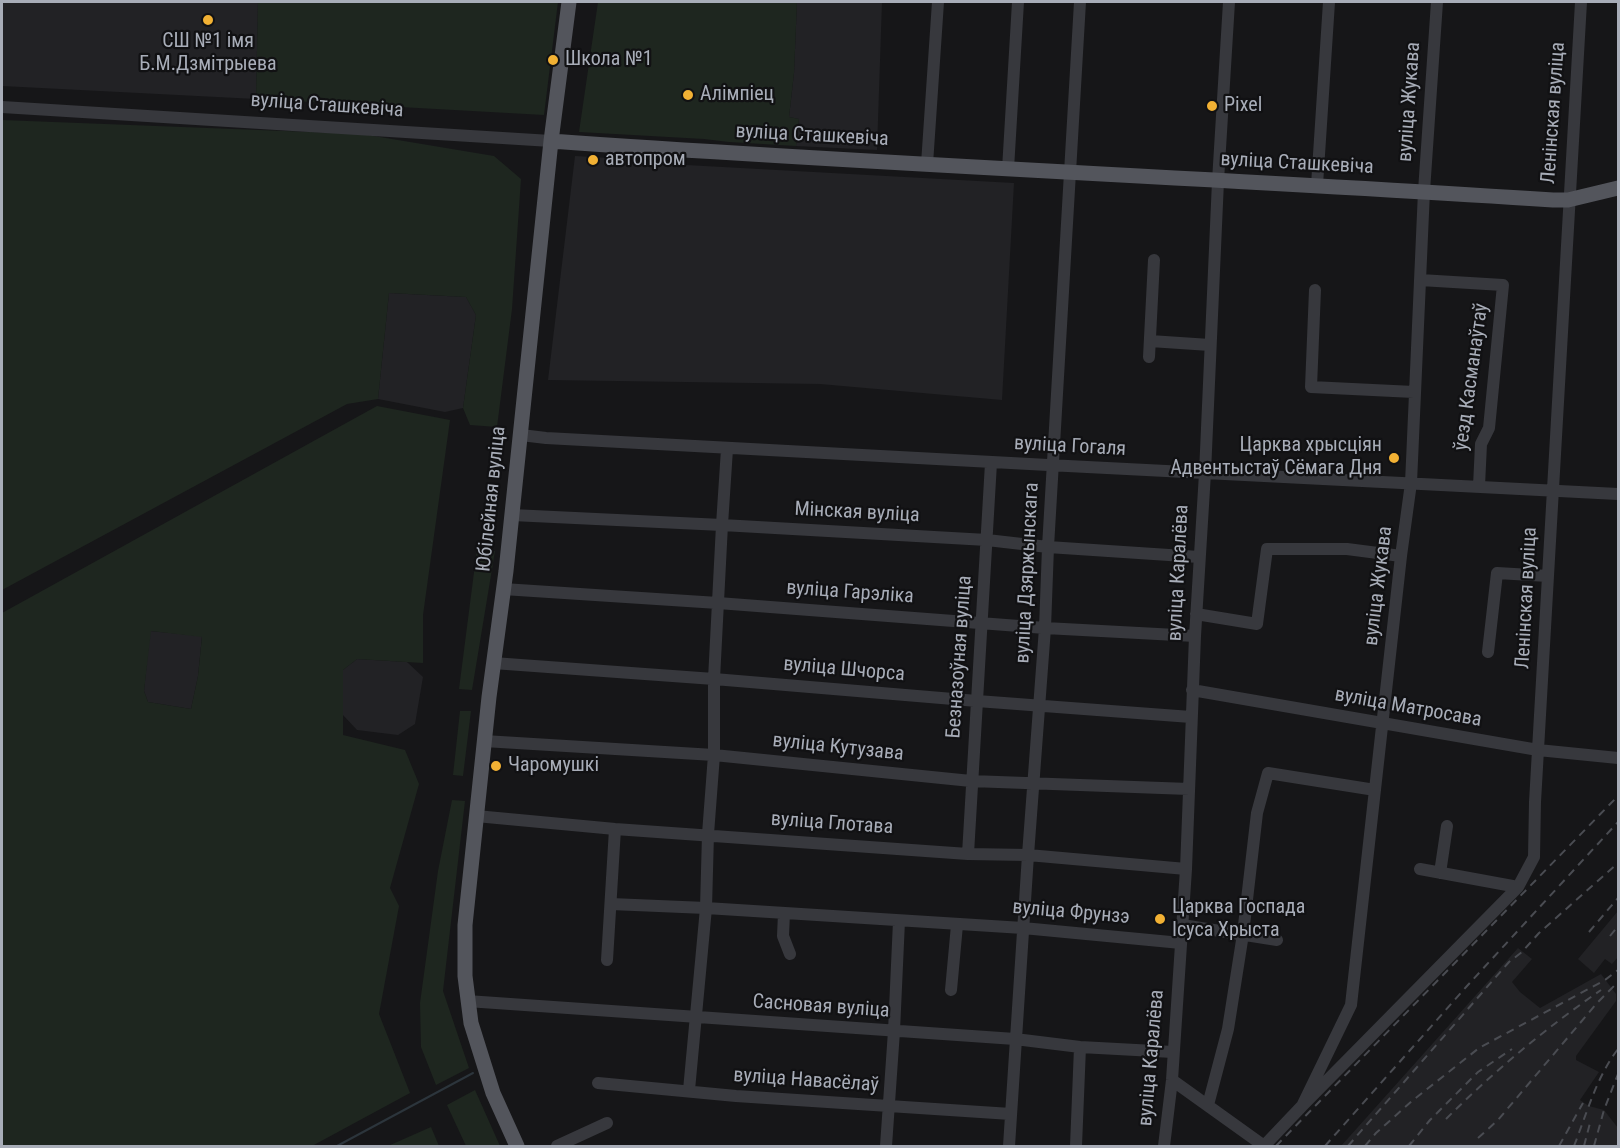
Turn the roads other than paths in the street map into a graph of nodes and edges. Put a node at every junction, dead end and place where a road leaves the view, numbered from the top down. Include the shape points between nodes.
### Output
1 (569, 2) edge
2 (938, 2) edge
3 (1018, 2) edge
4 (1080, 2) edge
5 (1229, 2) edge
6 (1329, 2) edge
7 (1437, 2) edge
8 (1581, 2) edge
9 (2, 107) edge
10 (551, 141) junction
11 (927, 164) junction
12 (1008, 169) junction
13 (1070, 173) junction
14 (1218, 181) junction
15 (1317, 185) junction
16 (1618, 188) edge
17 (1424, 191) junction
18 (1568, 200) junction
19 (1154, 260) dead end
20 (1420, 280) junction
21 (1315, 290) dead end
22 (1150, 341) junction
23 (1210, 345) junction
24 (1149, 357) dead end
25 (1414, 392) junction
26 (521, 435) junction
27 (728, 449) junction
28 (991, 463) junction
29 (1054, 466) junction
30 (1205, 473) junction
31 (1411, 483) junction
32 (1479, 486) junction
33 (1552, 491) junction
34 (1618, 494) edge
35 (512, 515) junction
36 (722, 525) junction
37 (987, 540) junction
38 (1048, 547) junction
39 (1401, 556) junction
40 (1199, 557) junction
41 (1548, 576) junction
42 (503, 589) junction
43 (718, 603) junction
44 (1196, 614) junction
45 (982, 623) junction
46 (1045, 628) junction
47 (1195, 636) junction
48 (1488, 652) dead end
49 (493, 663) junction
50 (714, 679) junction
51 (1192, 690) junction
52 (977, 701) junction
53 (1040, 705) junction
54 (1191, 717) junction
55 (1383, 724) junction
56 (484, 741) junction
57 (1538, 750) junction
58 (714, 754) junction
59 (1618, 758) edge
60 (972, 781) junction
61 (1034, 784) junction
62 (1189, 789) junction
63 (1376, 790) junction
64 (476, 816) junction
65 (1447, 825) dead end
66 (615, 829) junction
67 (708, 834) junction
68 (968, 854) junction
69 (1028, 855) junction
70 (1186, 869) junction
71 (1420, 869) dead end
72 (1440, 873) junction
73 (1518, 886) junction
74 (611, 904) junction
75 (706, 908) junction
76 (784, 914) junction
77 (899, 921) junction
78 (957, 925) junction
79 (1182, 925) junction
80 (1023, 928) junction
81 (1243, 934) junction
82 (1277, 940) dead end
83 (1181, 943) junction
84 (790, 954) dead end
85 (607, 960) dead end
86 (951, 990) dead end
87 (467, 1001) junction
88 (696, 1018) junction
89 (894, 1032) junction
90 (1015, 1039) junction
91 (1080, 1047) junction
92 (1173, 1052) junction
93 (1172, 1080) junction
94 (598, 1083) dead end
95 (688, 1090) junction
96 (1208, 1105) junction
97 (1302, 1106) junction
98 (889, 1107) junction
99 (1011, 1114) junction
100 (607, 1123) dead end
101 (517, 1146) edge
102 (556, 1146) edge
103 (886, 1146) edge
104 (1009, 1146) edge
105 (1076, 1146) edge
106 (1164, 1146) edge
107 (1264, 1146) edge

1 - 10 main road, Юбілейная вуліца
2 - 11 street
3 - 12 street
4 - 13 street, вуліца Дзяржынскага
5 - 14 street, вуліца Каралёва
6 - 15 street
7 - 17 street, вуліца Жукава
8 - 18 street, Ленінская вуліца
9 - 10 street, вуліца Сташкевіча
10 - 11 main road, вуліца Сташкевіча
10 - 26 main road, Юбілейная вуліца
11 - 12 main road, вуліца Сташкевіча
12 - 13 main road, вуліца Сташкевіча
13 - 14 main road, вуліца Сташкевіча
13 - 29 street, вуліца Дзяржынскага
14 - 15 main road, вуліца Сташкевіча
14 - 23 street, вуліца Каралёва
15 - 17 main road, вуліца Сташкевіча
16 - 18 main road, вуліца Сташкевіча
17 - 18 main road, вуліца Сташкевіча
17 - 20 street, вуліца Жукава
18 - 33 street, Ленінская вуліца
19 - 22 street
20 - 25 street, вуліца Жукава
20 - 32 street, ўезд Касманаўтаў via 1503,285 1489,428 1480,444
21 - 25 street via 1311,387
22 - 23 street
22 - 24 street
23 - 30 street, вуліца Каралёва
25 - 31 street, вуліца Жукава
26 - 27 street, вуліца Гогаля
26 - 35 main road, Юбілейная вуліца
27 - 28 street, вуліца Гогаля
27 - 36 street
28 - 29 street, вуліца Гогаля
28 - 37 street, Безназоўная вуліца
29 - 30 street, вуліца Гогаля
29 - 38 street, вуліца Дзяржынскага
30 - 31 street, вуліца Гогаля
30 - 40 street, вуліца Каралёва
31 - 32 street, вуліца Гогаля
31 - 39 street, вуліца Жукава
32 - 33 street, вуліца Гогаля
33 - 34 street, вуліца Гогаля
33 - 41 street, Ленінская вуліца
35 - 36 street, Мінская вуліца
35 - 42 main road, Юбілейная вуліца
36 - 37 street, Мінская вуліца
36 - 43 street
37 - 38 street, Мінская вуліца
37 - 45 street, Безназоўная вуліца
38 - 40 street, Мінская вуліца
38 - 46 street, вуліца Дзяржынскага
39 - 44 street via 1347,549 1267,549 1257,624
39 - 55 street, вуліца Жукава
40 - 44 street, вуліца Каралёва
41 - 48 street via 1497,573
41 - 57 street, Ленінская вуліца
42 - 43 street, вуліца Гарэліка
42 - 49 main road, Юбілейная вуліца
43 - 45 street, вуліца Гарэліка
43 - 50 street
44 - 47 street, вуліца Каралёва
45 - 46 street, вуліца Гарэліка
45 - 52 street, Безназоўная вуліца
46 - 47 street, вуліца Гарэліка
46 - 53 street, вуліца Дзяржынскага
47 - 51 street, вуліца Каралёва
49 - 50 street, вуліца Шчорса
49 - 56 main road, Юбілейная вуліца
50 - 52 street, вуліца Шчорса
50 - 58 street
51 - 54 street, вуліца Каралёва
51 - 55 street, вуліца Матросава
52 - 53 street, вуліца Шчорса
52 - 60 street, Безназоўная вуліца
53 - 54 street, вуліца Шчорса
53 - 61 street, вуліца Дзяржынскага
54 - 62 street, вуліца Каралёва
55 - 57 street, вуліца Матросава
55 - 63 street, вуліца Жукава
56 - 58 street, вуліца Кутузава
56 - 64 main road, Юбілейная вуліца
57 - 59 street, вуліца Матросава
57 - 73 street, Ленінская вуліца via 1534,857
58 - 60 street, вуліца Кутузава
58 - 67 street
60 - 61 street, вуліца Кутузава
60 - 68 street, Безназоўная вуліца
61 - 62 street, вуліца Кутузава
61 - 69 street, вуліца Дзяржынскага
62 - 70 street, вуліца Каралёва
63 - 81 street via 1268,772 1257,813
63 - 97 street, вуліца Жукава via 1351,1005
64 - 66 street, вуліца Глотава
64 - 87 main road, Юбілейная вуліца via 465,926
65 - 72 street
66 - 67 street, вуліца Глотава
66 - 74 street
67 - 68 street, вуліца Глотава
67 - 75 street
68 - 69 street, вуліца Глотава
69 - 70 street, вуліца Глотава
69 - 80 street, вуліца Дзяржынскага
70 - 79 street, вуліца Каралёва
71 - 72 street
72 - 73 street
73 - 97 street, Ленінская вуліца
74 - 75 street, вуліца Фрунзэ
74 - 85 street
75 - 76 street, вуліца Фрунзэ
75 - 88 street
76 - 77 street, вуліца Фрунзэ
76 - 84 street via 783,936
77 - 78 street, вуліца Фрунзэ
77 - 89 street
78 - 80 street, вуліца Фрунзэ
78 - 86 street
79 - 81 street
79 - 83 street, вуліца Каралёва
80 - 83 street, вуліца Фрунзэ
80 - 90 street, вуліца Дзяржынскага
81 - 82 street
81 - 96 street via 1228,1029
83 - 92 street, вуліца Каралёва
87 - 88 street, Сасновая вуліца
87 - 101 main road, Юбілейная вуліца via 486,1073
88 - 89 street, Сасновая вуліца
88 - 95 street
89 - 90 street, Сасновая вуліца
89 - 98 street
90 - 91 street, Сасновая вуліца
90 - 99 street, вуліца Дзяржынскага
91 - 92 street, Сасновая вуліца
91 - 105 street
92 - 93 street, вуліца Каралёва
93 - 96 street
93 - 106 street, вуліца Каралёва
94 - 95 street, вуліца Навасёлаў
95 - 98 street, вуліца Навасёлаў
96 - 107 street
97 - 107 street, вуліца Жукава
98 - 99 street, вуліца Навасёлаў
98 - 103 street
99 - 104 street, вуліца Дзяржынскага
100 - 102 street

